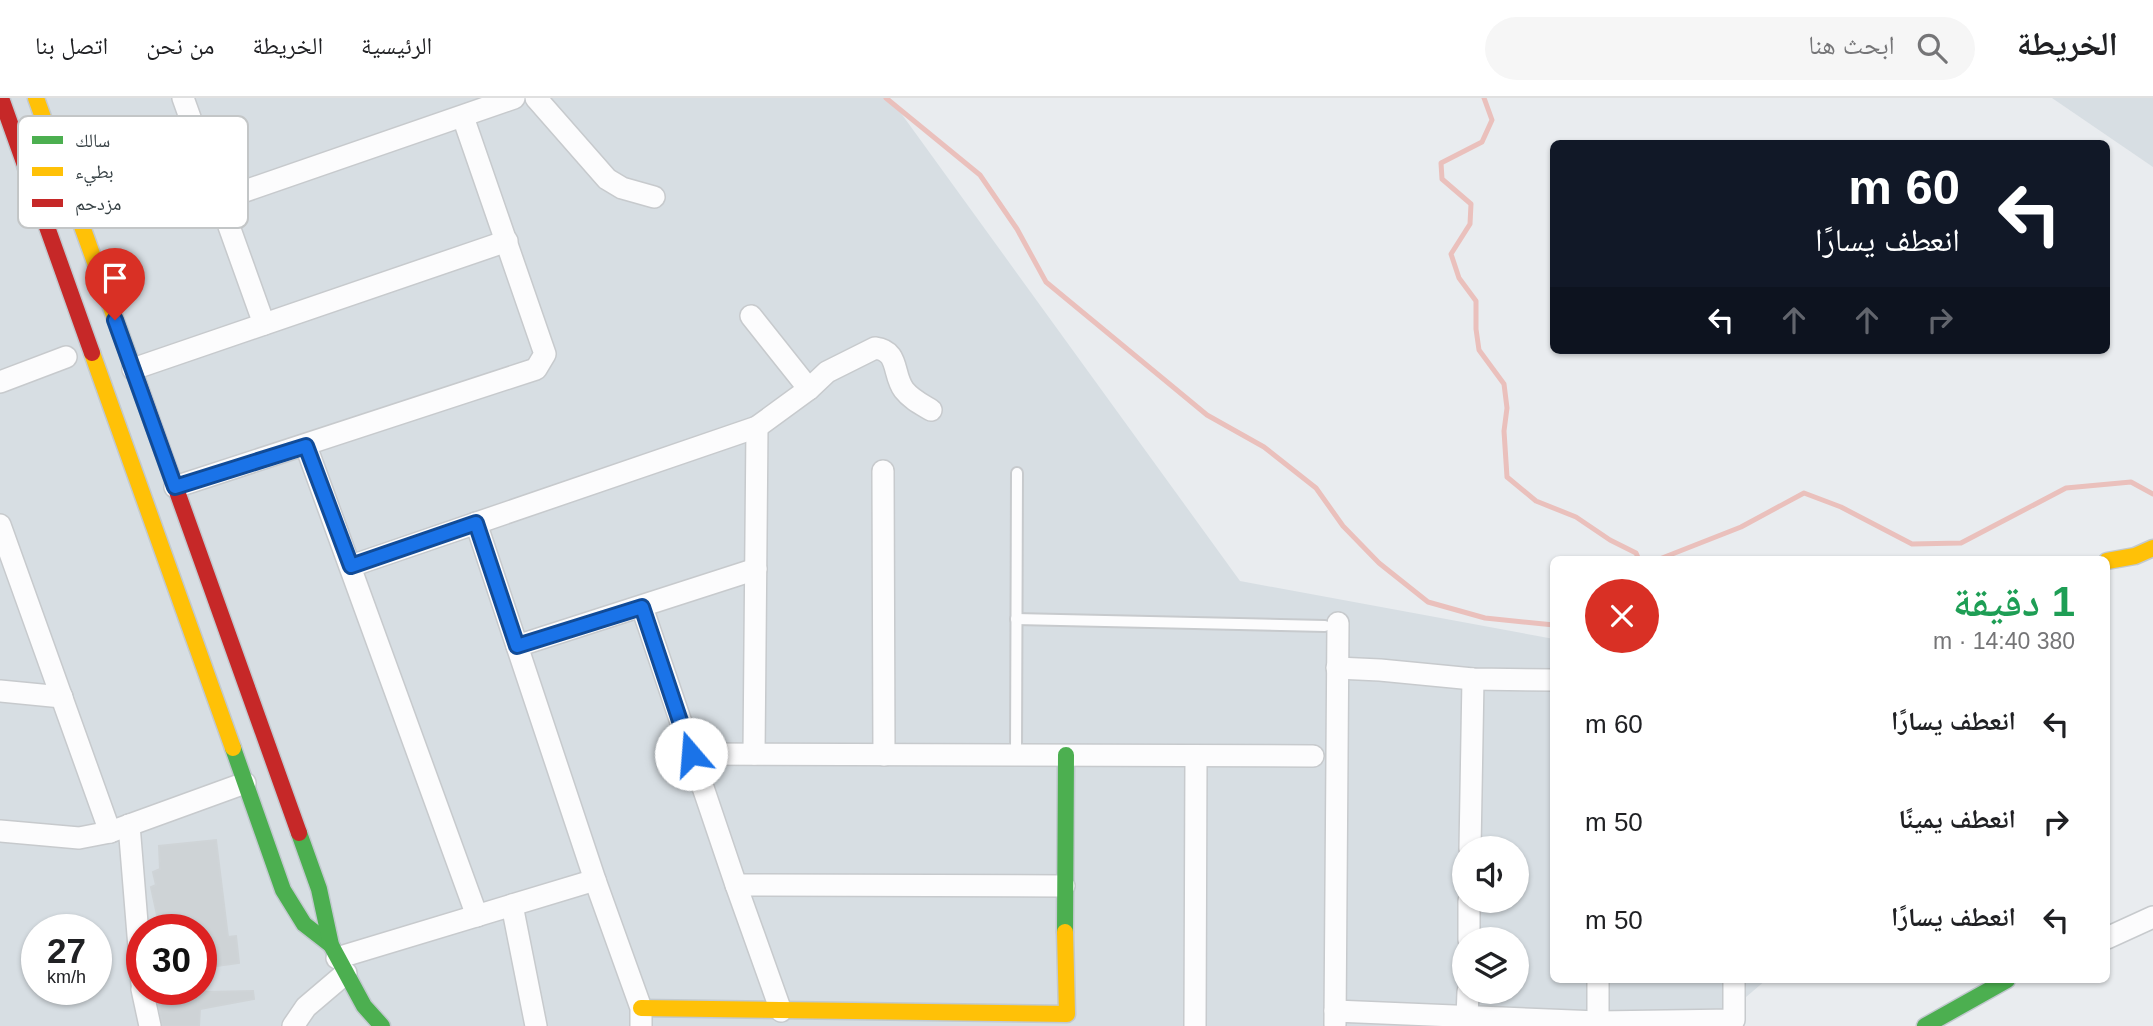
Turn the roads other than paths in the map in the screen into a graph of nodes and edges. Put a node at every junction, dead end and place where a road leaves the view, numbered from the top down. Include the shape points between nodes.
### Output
1 (1, 98) edge
2 (36, 98) edge
3 (183, 98) edge
4 (514, 98) edge
5 (536, 98) edge
6 (42, 116) edge
7 (189, 116) edge
8 (463, 117) junction
9 (18, 146) edge
10 (248, 190) edge
11 (654, 197) dead end
12 (47, 228) edge
13 (83, 228) edge
14 (229, 228) edge
15 (506, 241) junction
16 (751, 316) dead end
17 (264, 324) junction
18 (66, 357) dead end
19 (133, 369) junction
20 (0, 382) edge
21 (809, 389) junction
22 (930, 410) dead end
23 (757, 427) junction
24 (306, 446) junction
25 (883, 471) dead end
26 (1017, 473) dead end
27 (175, 487) junction
28 (476, 523) junction
29 (0, 525) edge
30 (2153, 548) edge
31 (2110, 560) edge
32 (351, 566) junction
33 (756, 569) junction
34 (642, 607) junction
35 (1016, 619) junction
36 (1331, 624) joint
37 (517, 646) junction
38 (1337, 668) junction
39 (1473, 679) junction
40 (1550, 680) edge
41 (0, 691) edge
42 (62, 697) junction
43 (691, 754) junction
44 (754, 754) junction
45 (884, 755) junction
46 (1016, 755) junction
47 (1066, 755) junction
48 (1196, 756) junction
49 (1313, 756) dead end
50 (245, 783) junction
51 (119, 829) junction
52 (0, 831) edge
53 (1470, 836) edge
54 (595, 880) junction
55 (736, 885) junction
56 (1064, 886) junction
57 (512, 905) junction
58 (131, 914) edge
59 (477, 915) junction
60 (2153, 917) edge
61 (2110, 936) edge
62 (338, 959) junction
63 (1598, 983) edge
64 (1734, 983) edge
65 (2005, 983) edge
66 (1468, 1004) edge
67 (146, 1005) edge
68 (782, 1012) junction
69 (641, 1017) edge
70 (1468, 1017) junction
71 (1335, 1019) edge
72 (1067, 1020) edge
73 (1598, 1022) junction
74 (1734, 1023) edge
75 (150, 1026) edge
76 (293, 1026) edge
77 (382, 1026) edge
78 (536, 1026) edge
79 (1195, 1026) edge
80 (1924, 1026) edge

1 - 9 street
2 - 6 street
3 - 7 street
4 - 8 street
5 - 11 street via 607,179
8 - 10 street
8 - 15 street
12 - 50 street
13 - 19 street
14 - 17 street
15 - 17 street
15 - 24 street via 545,354 536,369
16 - 21 street
17 - 19 street
18 - 20 street
19 - 27 street
21 - 22 street via 827,372 875,348 884,349 893,357 902,388
21 - 23 street
23 - 28 street
23 - 33 street
24 - 27 street
24 - 32 street
25 - 45 street
26 - 35 lane
27 - 62 street via 319,889
28 - 32 street
28 - 37 street
29 - 42 street
30 - 31 street
32 - 59 street
33 - 34 street
33 - 44 street
34 - 37 street
34 - 43 street
35 - 36 lane
35 - 46 lane
36 - 38 street
37 - 54 street
38 - 39 street
38 - 71 street
39 - 40 street
39 - 53 street
41 - 42 street
42 - 51 street
43 - 44 street
43 - 55 street
44 - 45 street
45 - 46 street
46 - 47 street
47 - 48 street
47 - 56 street
48 - 49 street
48 - 79 street
50 - 51 street
50 - 62 street via 293,909
51 - 52 street via 79,838
51 - 58 street
54 - 57 street
54 - 69 street
55 - 56 street
55 - 68 street
56 - 72 street
57 - 59 street
57 - 78 street
59 - 62 street
60 - 61 street
62 - 76 street
62 - 77 street via 364,1006
63 - 73 street
64 - 74 street
65 - 80 street
66 - 70 street
67 - 75 street
68 - 69 street
68 - 72 street
70 - 71 street
70 - 73 street
73 - 74 street

